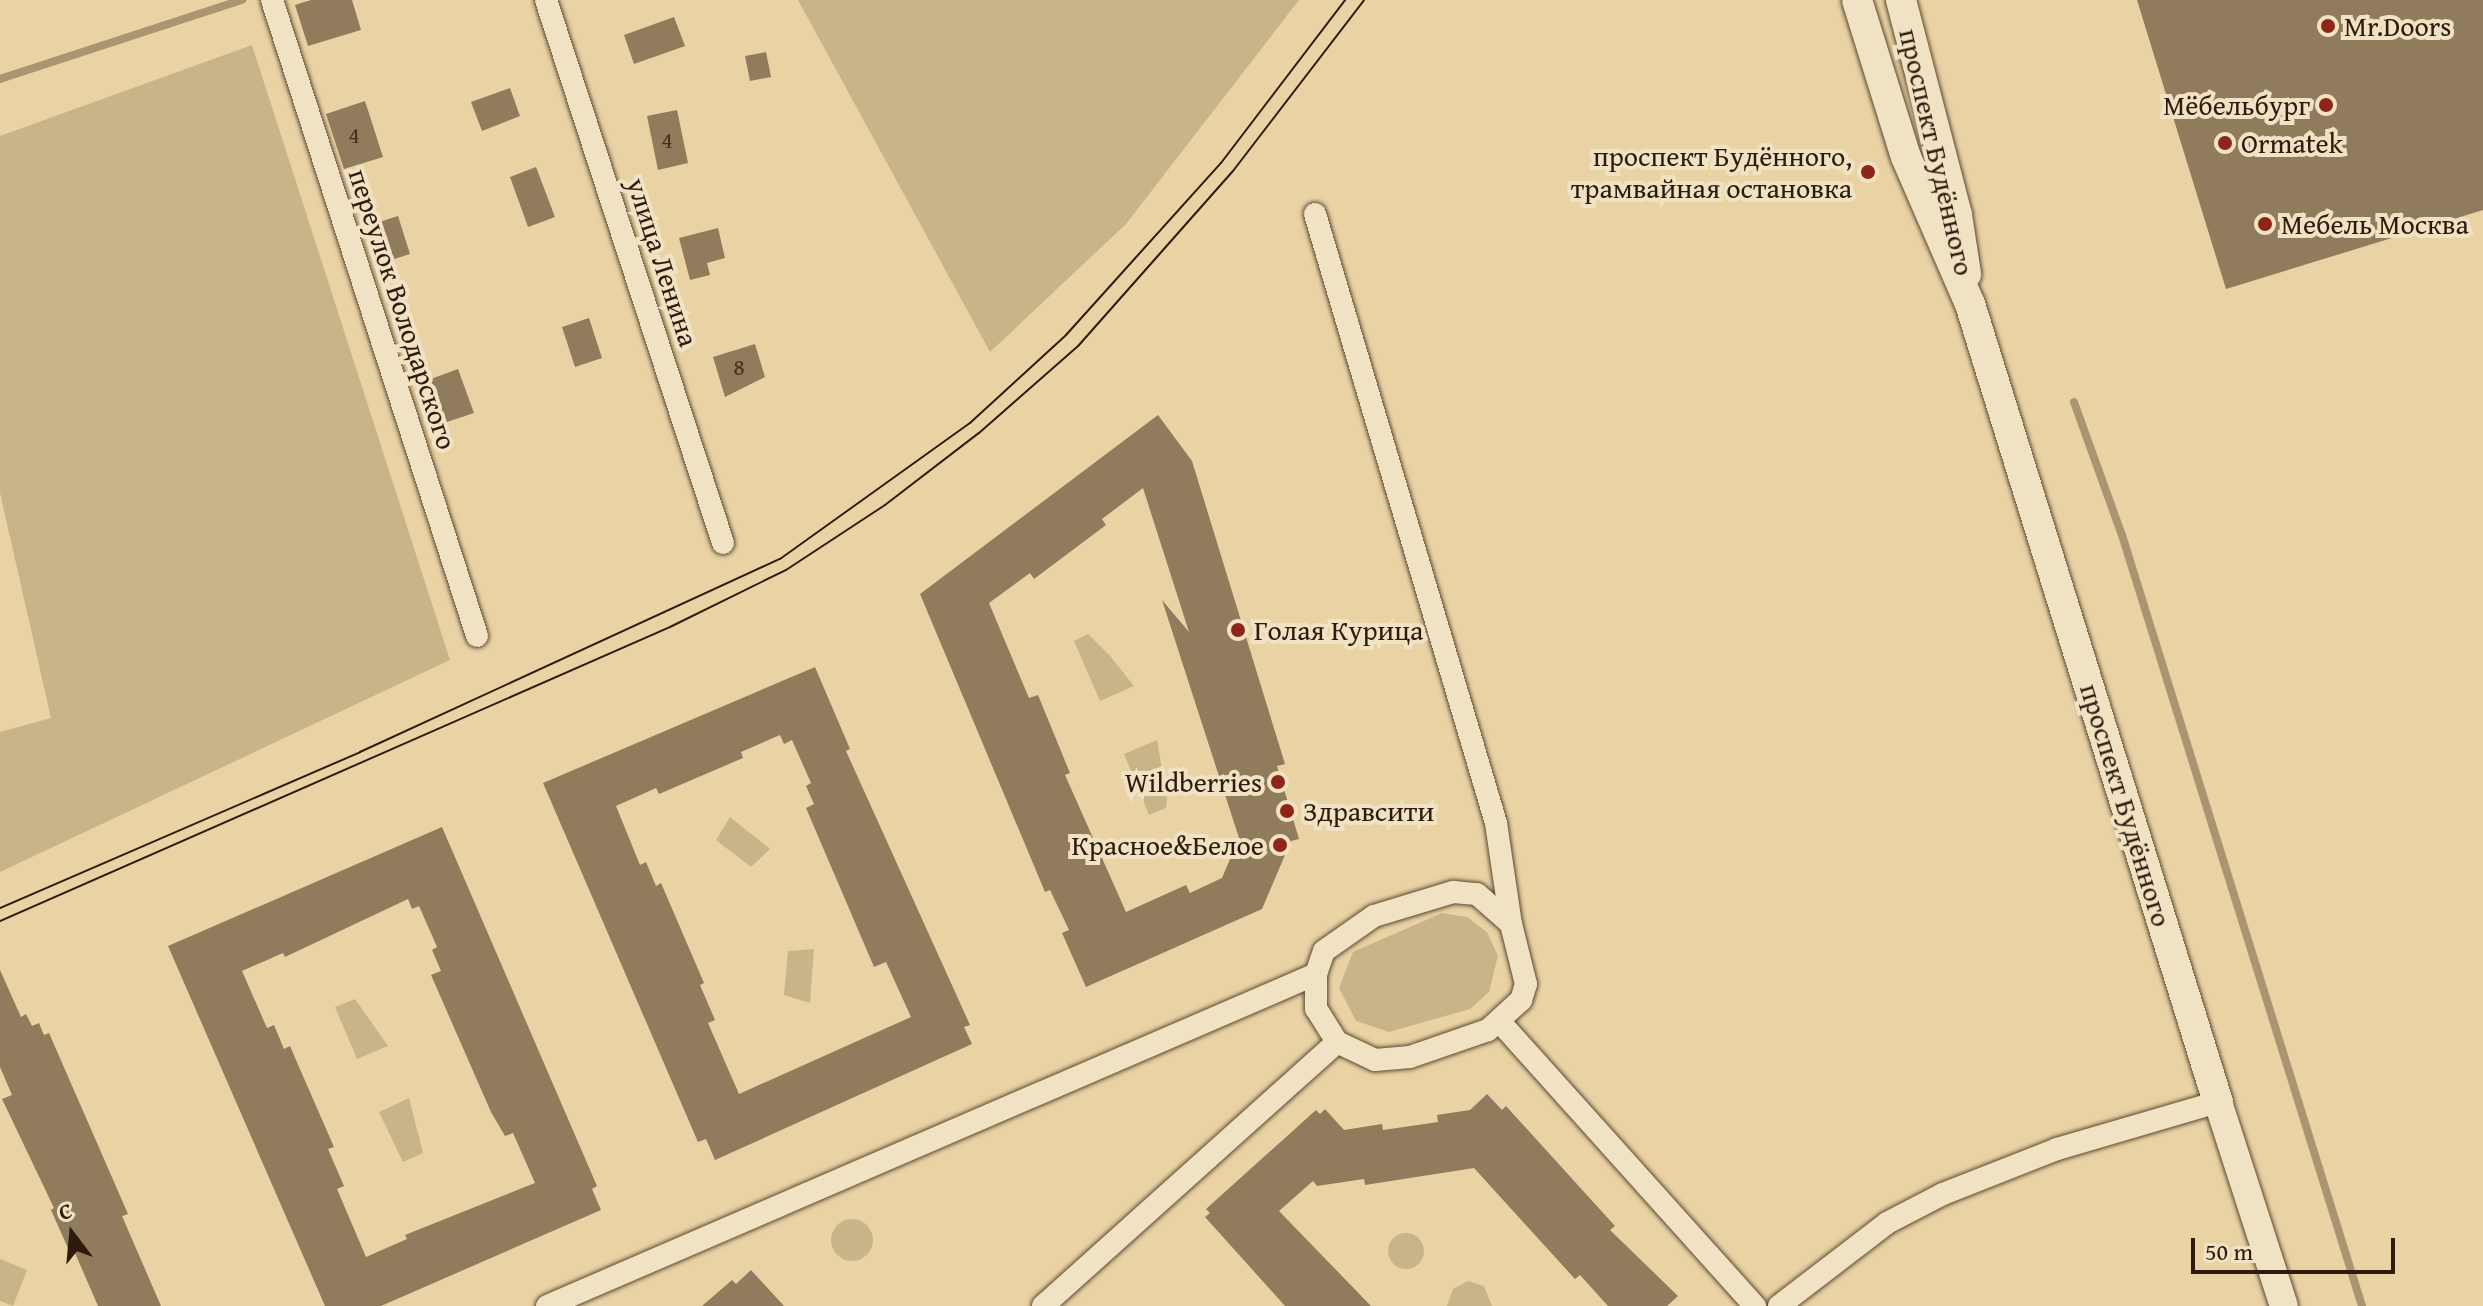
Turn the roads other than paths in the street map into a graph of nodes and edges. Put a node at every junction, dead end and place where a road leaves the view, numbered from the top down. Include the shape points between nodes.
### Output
1 (272, 0) edge
2 (546, 0) edge
3 (1857, 0) edge
4 (1901, 0) edge
5 (1315, 214) dead end
6 (1970, 304) junction
7 (723, 543) dead end
8 (477, 636) dead end
9 (1511, 924) junction
10 (1316, 974) junction
11 (1500, 1022) junction
12 (1337, 1042) junction
13 (2218, 1102) junction
14 (547, 1306) edge
15 (1043, 1306) edge
16 (1755, 1306) edge
17 (1779, 1306) edge
18 (2284, 1306) edge

1 - 8 street, переулок Володарского
2 - 7 street, улица Ленина
3 - 6 main road, проспект Будённого via 1906,157
4 - 6 main road, проспект Будённого via 1957,215
5 - 9 street via 1496,823
6 - 13 main road, проспект Будённого
9 - 10 street via 1477,894 1423,898 1350,929 1324,951
9 - 11 street via 1526,984 1521,1000
10 - 12 street via 1316,1009
10 - 14 street
11 - 12 street via 1470,1038 1410,1057 1375,1060
11 - 16 street
12 - 15 street
13 - 17 street via 2057,1149 1943,1194 1887,1223
13 - 18 street, проспект Будённого

